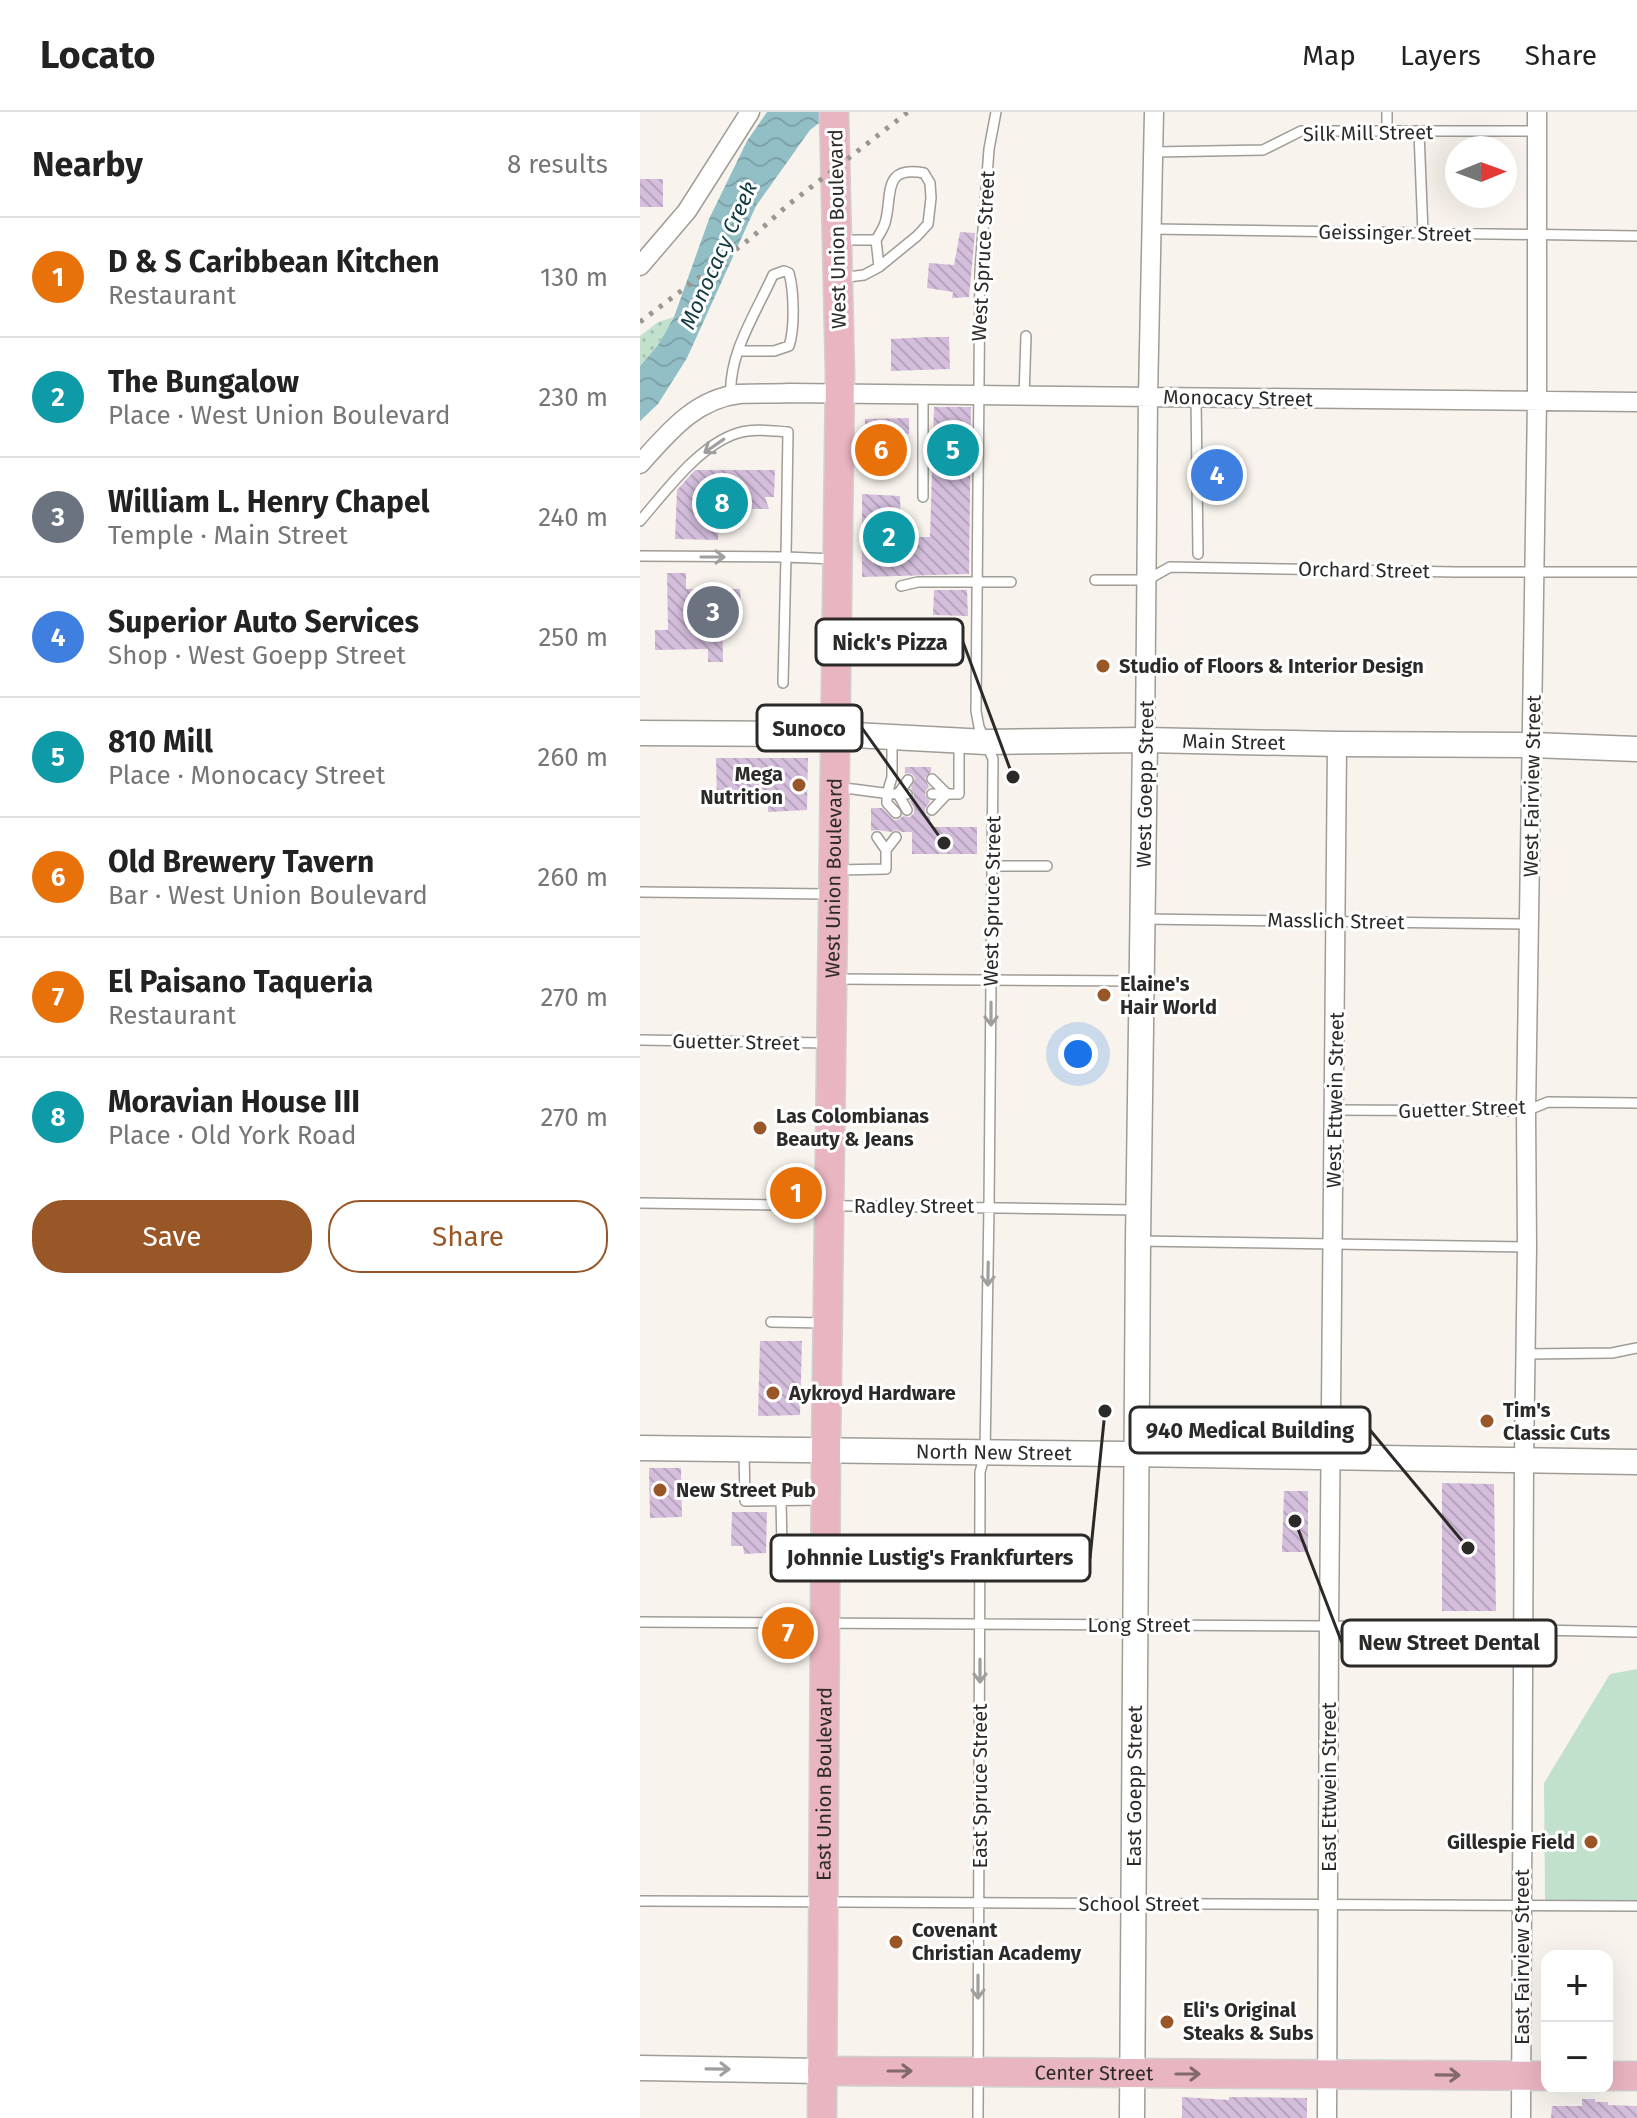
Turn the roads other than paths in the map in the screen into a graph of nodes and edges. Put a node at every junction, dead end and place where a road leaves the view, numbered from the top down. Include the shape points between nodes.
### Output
1 (750, 112) edge
2 (996, 112) edge
3 (1154, 112) edge
4 (1387, 112) edge
5 (834, 116) edge
6 (1537, 121) edge
7 (1387, 132) junction
8 (1419, 132) junction
9 (1154, 152) junction
10 (1152, 229) junction
11 (1423, 233) junction
12 (1538, 234) junction
13 (1637, 236) edge
14 (838, 240) junction
15 (876, 240) junction
16 (640, 266) edge
17 (879, 267) junction
18 (838, 278) junction
19 (1026, 336) dead end
20 (738, 351) junction
21 (840, 394) junction
22 (731, 396) junction
23 (923, 396) junction
24 (978, 397) junction
25 (1024, 397) junction
26 (1148, 397) junction
27 (1196, 398) junction
28 (1537, 401) junction
29 (1637, 402) edge
30 (640, 464) edge
31 (923, 497) dead end
32 (640, 521) edge
33 (1198, 554) dead end
34 (640, 556) edge
35 (786, 557) junction
36 (838, 559) junction
37 (1535, 571) junction
38 (1637, 572) edge
39 (1095, 580) dead end
40 (1147, 580) junction
41 (1011, 582) dead end
42 (976, 583) junction
43 (901, 586) dead end
44 (783, 683) dead end
45 (640, 733) edge
46 (835, 734) junction
47 (892, 737) junction
48 (959, 740) junction
49 (1145, 740) junction
50 (986, 742) junction
51 (1337, 744) junction
52 (1532, 745) junction
53 (1637, 749) edge
54 (932, 779) dead end
55 (908, 780) dead end
56 (835, 788) junction
57 (902, 794) junction
58 (932, 794) dead end
59 (947, 794) junction
60 (887, 799) junction
61 (907, 810) dead end
62 (932, 810) dead end
63 (877, 812) dead end
64 (896, 813) dead end
65 (877, 837) dead end
66 (896, 837) dead end
67 (886, 850) junction
68 (992, 866) junction
69 (1047, 866) dead end
70 (833, 882) junction
71 (640, 892) edge
72 (1143, 919) junction
73 (1337, 921) junction
74 (1530, 924) junction
75 (832, 979) junction
76 (991, 980) junction
77 (1142, 981) junction
78 (640, 1040) edge
79 (832, 1043) junction
80 (1637, 1103) edge
81 (1334, 1110) junction
82 (1526, 1111) junction
83 (640, 1203) edge
84 (830, 1205) junction
85 (989, 1206) junction
86 (1139, 1210) junction
87 (1138, 1241) junction
88 (1333, 1244) junction
89 (1527, 1247) junction
90 (771, 1322) dead end
91 (828, 1323) junction
92 (1637, 1348) edge
93 (1526, 1354) junction
94 (640, 1448) edge
95 (744, 1450) junction
96 (826, 1451) junction
97 (985, 1454) junction
98 (1137, 1456) junction
99 (1331, 1456) junction
100 (1524, 1460) junction
101 (1637, 1462) edge
102 (781, 1500) junction
103 (826, 1500) junction
104 (826, 1547) junction
105 (640, 1622) edge
106 (825, 1622) junction
107 (1137, 1624) junction
108 (979, 1625) junction
109 (1329, 1626) junction
110 (1523, 1631) junction
111 (1637, 1632) edge
112 (640, 1901) edge
113 (823, 1903) junction
114 (979, 1903) junction
115 (1135, 1904) junction
116 (1329, 1904) junction
117 (1522, 1905) junction
118 (1637, 1906) edge
119 (640, 2068) edge
120 (822, 2071) junction
121 (978, 2072) junction
122 (1133, 2073) junction
123 (1327, 2074) junction
124 (1534, 2076) edge
125 (1613, 2076) edge
126 (1637, 2076) edge
127 (822, 2118) edge
128 (978, 2118) edge
129 (1132, 2118) edge
130 (1327, 2118) edge
131 (1521, 2118) edge

1 - 16 street via 687,211
2 - 24 lane, West Spruce Street via 980,271
3 - 9 street, West Goepp Street
4 - 7 lane
5 - 14 main road, West Union Boulevard
6 - 8 lane, Silk Mill Street
6 - 12 street, West Fairview Street
7 - 8 lane, Silk Mill Street
7 - 9 lane, Silk Mill Street via 1301,131 1263,150
8 - 11 lane
9 - 10 street, West Goepp Street
10 - 11 lane, Geissinger Street
10 - 26 street, West Goepp Street
11 - 12 lane, Geissinger Street
12 - 13 lane, Geissinger Street
12 - 28 street, West Fairview Street
14 - 15 lane
14 - 18 main road, West Union Boulevard
15 - 17 lane
15 - 17 lane via 897,176 909,170 924,173 930,183 928,224
17 - 18 lane
18 - 21 main road, West Union Boulevard
19 - 25 lane
20 - 20 lane via 773,275 789,273 789,346
20 - 22 lane
21 - 22 street, Monocacy Street
21 - 23 street, Monocacy Street
21 - 36 main road, West Union Boulevard
22 - 30 street, Monocacy Street via 682,419
23 - 24 street, Monocacy Street
23 - 31 lane
24 - 25 street, Monocacy Street
24 - 42 lane, West Spruce Street
25 - 26 street, Monocacy Street
26 - 27 street, Monocacy Street
26 - 40 street, West Goepp Street
27 - 28 street, Monocacy Street
27 - 33 lane
28 - 29 street, Monocacy Street
28 - 37 street, West Fairview Street
35 -> 32 lane via 788,432 741,431 718,441
34 -> 35 lane
35 - 36 lane
35 - 44 lane
36 - 46 main road, West Union Boulevard
37 - 38 lane, Orchard Street
37 - 40 lane, Orchard Street via 1170,567
37 - 52 street, West Fairview Street
39 - 40 lane, Orchard Street
40 - 49 street, West Goepp Street
41 - 42 lane
42 - 43 lane
42 - 50 lane, West Spruce Street via 976,711
45 - 46 street, Main Street
46 - 47 street, Main Street
46 - 56 main road, West Union Boulevard
47 - 48 street, Main Street
47 - 60 lane
48 - 50 street, Main Street
48 - 59 lane via 959,794
49 - 50 street, Main Street
49 - 51 street, Main Street
49 - 72 street, West Goepp Street
50 - 68 lane, West Spruce Street via 993,759
51 - 52 street, Main Street
51 - 73 street, West Ettwein Street
52 - 53 street, Main Street
52 - 74 street, West Fairview Street
54 - 59 lane
55 - 57 lane
56 - 60 lane via 860,788
56 - 70 main road, West Union Boulevard
57 - 60 lane
57 - 61 lane
58 - 59 lane
59 - 62 lane
60 - 63 lane
60 - 64 lane
65 - 67 lane
66 - 67 lane
67 - 70 lane via 886,869
68 - 69 lane
68 - 76 lane, West Spruce Street
70 - 71 lane
70 - 75 main road, West Union Boulevard
72 - 73 lane, Masslich Street
72 - 77 street, West Goepp Street
73 - 74 lane, Masslich Street
73 - 81 street, West Ettwein Street
74 - 82 street, West Fairview Street
75 - 76 lane
75 - 79 main road, West Union Boulevard
76 - 77 lane
76 -> 85 lane, West Spruce Street
77 - 86 street, West Goepp Street
78 - 79 lane, Guetter Street
79 - 84 main road, West Union Boulevard
80 - 82 lane, Guetter Street via 1548,1102
81 - 82 lane, Guetter Street
81 - 88 street, West Ettwein Street
82 - 89 street, West Fairview Street
83 - 84 lane, Radley Street
84 - 85 lane, Radley Street
84 - 91 main road, West Union Boulevard
85 - 86 lane, Radley Street
85 -> 97 lane, West Spruce Street
86 - 87 street, West Goepp Street
87 - 88 lane
87 - 98 street, West Goepp Street
88 - 89 lane
88 - 99 street, West Ettwein Street
89 - 93 street, West Fairview Street
90 - 91 lane
91 - 96 main road, West Union Boulevard
92 - 93 lane
93 - 100 street, West Fairview Street
94 - 95 street, North New Street
95 - 96 street, North New Street
95 - 102 lane via 745,1501
96 - 97 street, North New Street
96 - 103 main road, East Union Boulevard
97 - 98 street, North New Street
97 - 108 lane, East Spruce Street via 980,1472
98 - 99 street, North New Street
98 - 107 street, East Goepp Street
99 - 100 street, North New Street
99 - 109 street, East Ettwein Street
100 - 101 street, North New Street
100 - 110 street, East Fairview Street
102 - 103 lane
102 - 104 lane via 782,1547
103 - 104 main road, East Union Boulevard
104 - 106 main road, East Union Boulevard
105 - 106 lane, Long Street
106 - 108 lane, Long Street
106 - 113 main road, East Union Boulevard
107 - 108 lane, Long Street
107 - 109 lane, Long Street
107 - 115 street, East Goepp Street
108 -> 114 lane, East Spruce Street
109 - 110 lane, Long Street
109 - 116 street, East Ettwein Street
110 - 111 lane, Long Street
110 - 117 street, East Fairview Street
112 - 113 lane, School Street
113 - 114 lane, School Street
113 - 120 main road, East Union Boulevard
114 - 115 lane, School Street
114 -> 121 lane, East Spruce Street
115 - 116 lane, School Street
115 - 122 street, East Goepp Street
116 - 117 lane, School Street
116 - 123 street, East Ettwein Street
117 - 118 lane, School Street
117 - 124 street, East Fairview Street
119 -> 120 street, Center Street
120 -> 121 main road, Center Street
120 - 127 main road, East Union Boulevard
121 - 122 main road, Center Street
121 - 128 lane, East Spruce Street
122 -> 123 main road, Center Street
122 - 129 street, East Goepp Street
123 -> 124 main road, Center Street
123 - 130 street, East Ettwein Street
124 - 131 street, East Fairview Street
125 - 126 main road

